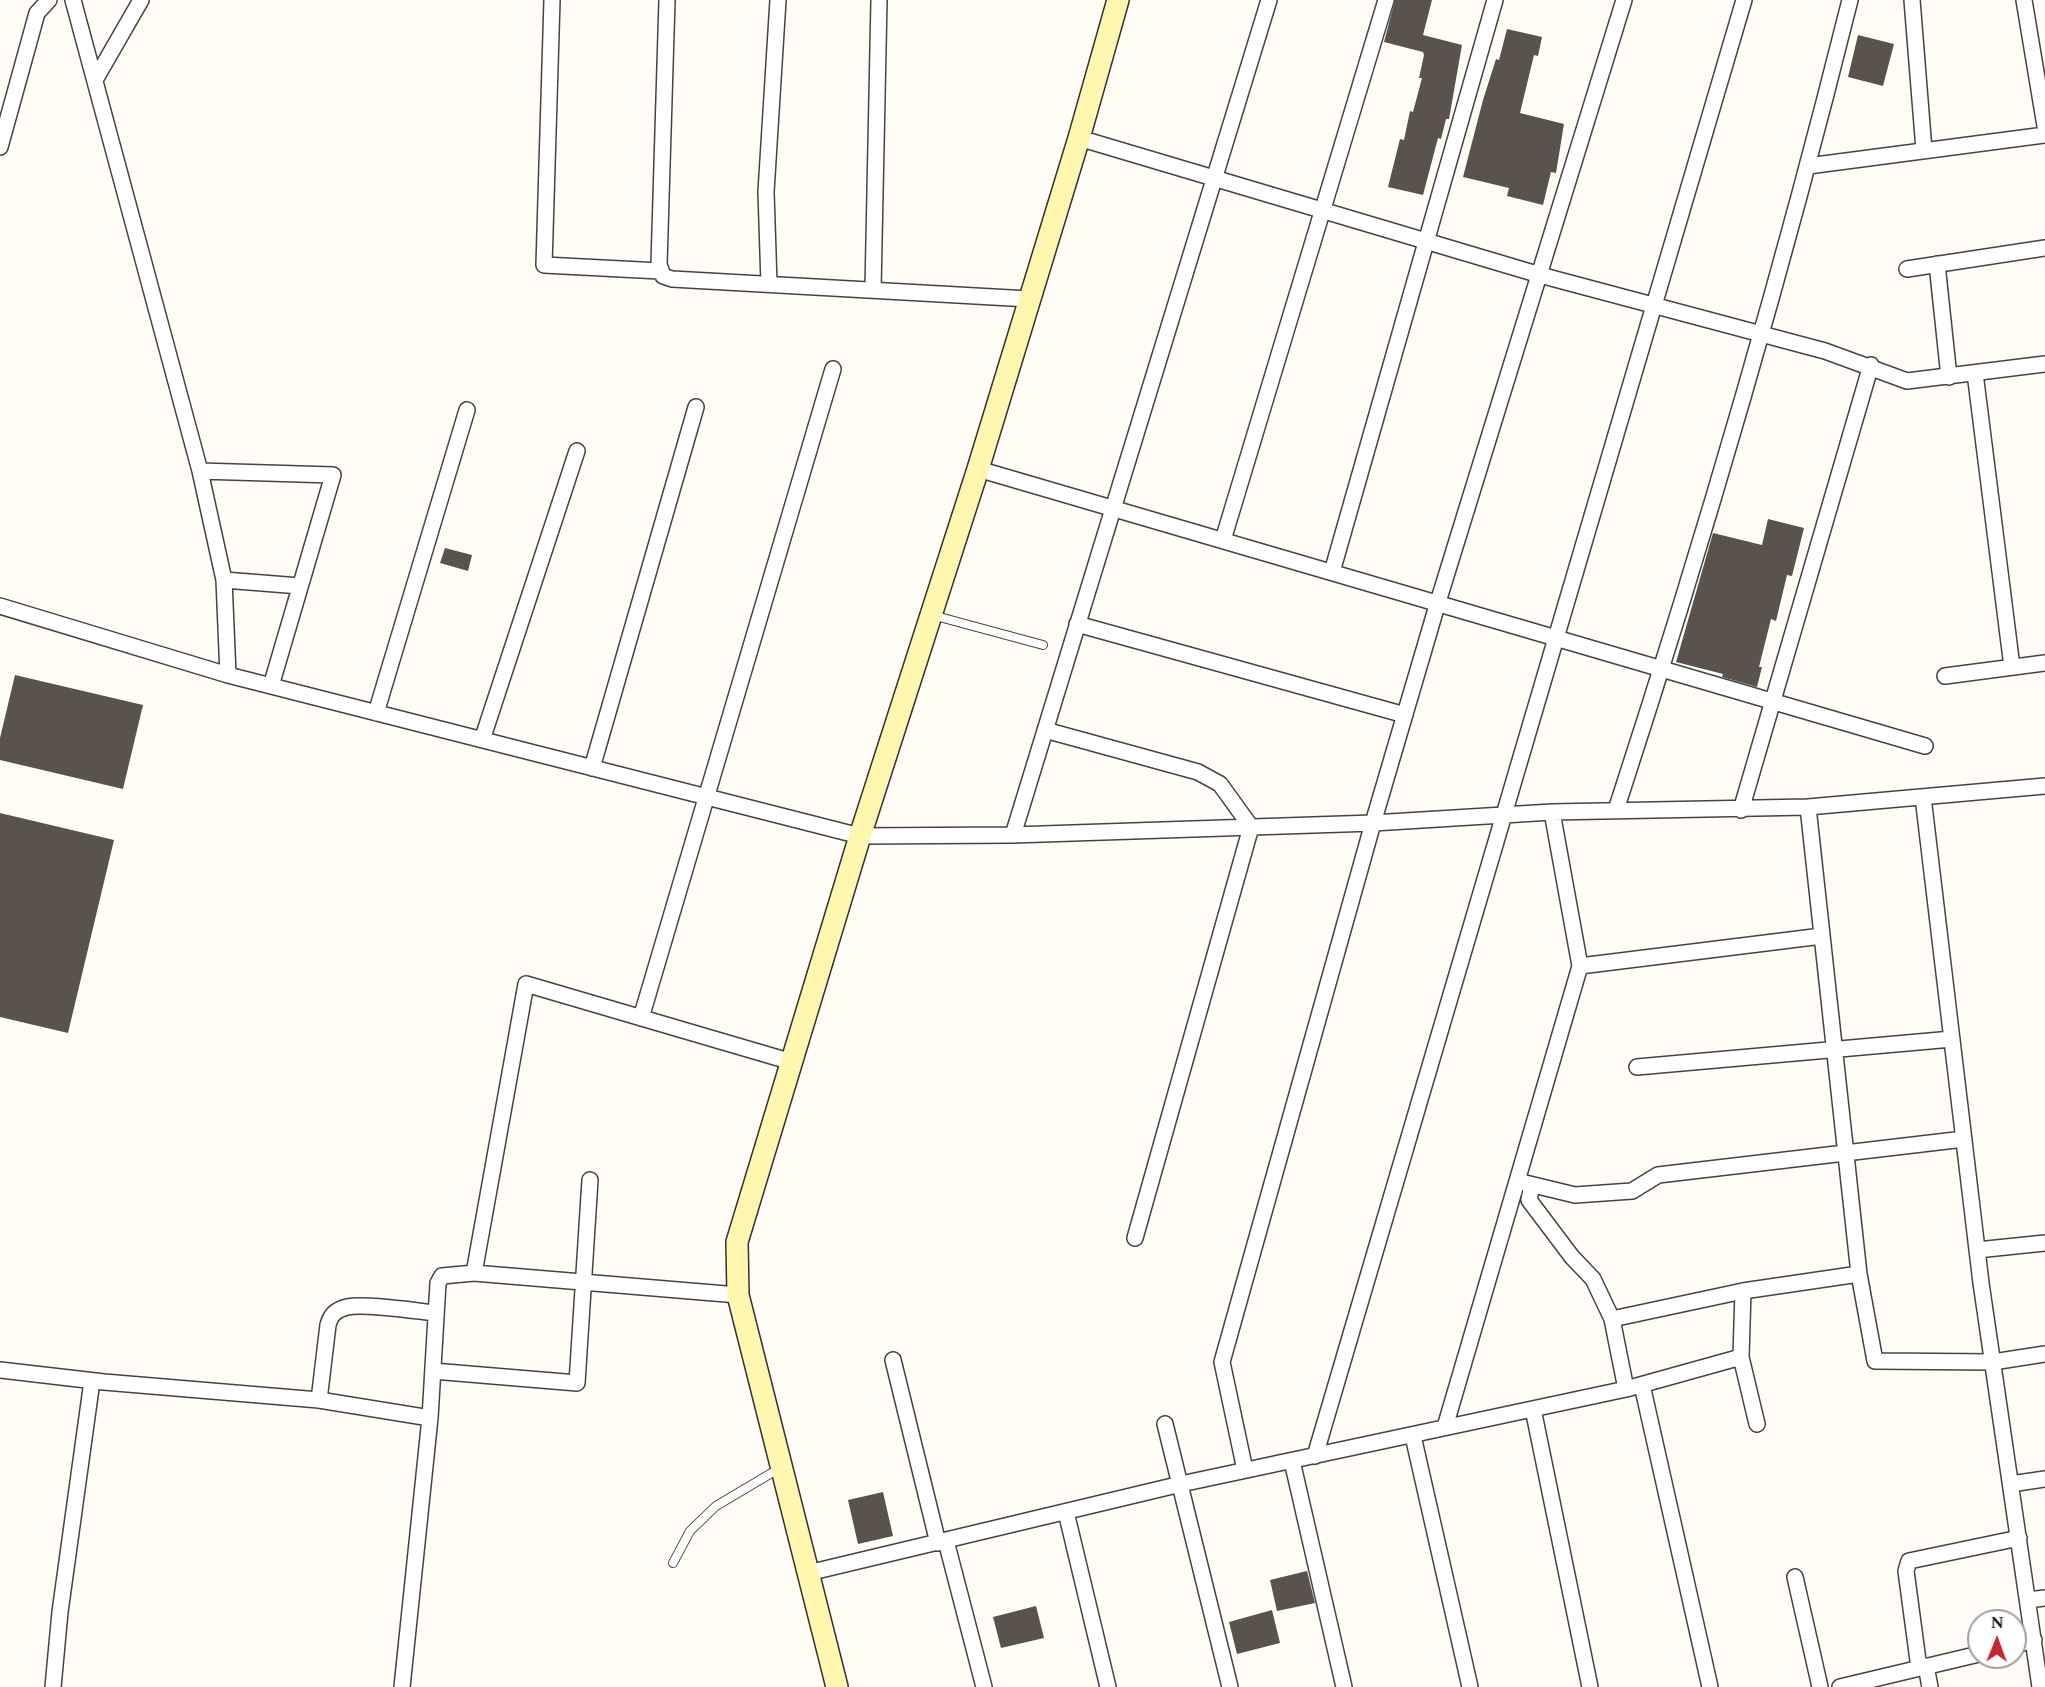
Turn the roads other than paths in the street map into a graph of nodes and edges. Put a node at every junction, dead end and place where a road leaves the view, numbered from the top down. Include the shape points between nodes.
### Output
1 (50, 0) edge
2 (73, 0) edge
3 (141, 0) edge
4 (552, 0) edge
5 (667, 0) edge
6 (778, 0) edge
7 (879, 0) edge
8 (1118, 0) edge
9 (1269, 0) edge
10 (1386, 0) edge
11 (1495, 0) edge
12 (1624, 0) edge
13 (1744, 0) edge
14 (1850, 0) edge
15 (1912, 0) edge
16 (2024, 0) edge
17 (94, 80) junction
18 (2045, 126) edge
19 (2045, 135) edge
20 (1079, 138) junction
21 (0, 147) edge
22 (1924, 150) junction
23 (1808, 166) junction
24 (1214, 177) junction
25 (1323, 209) junction
26 (1427, 240) junction
27 (2045, 248) edge
28 (1937, 264) junction
29 (1907, 269) dead end
30 (660, 271) junction
31 (1540, 275) junction
32 (769, 284) junction
33 (873, 289) junction
34 (1029, 299) junction
35 (1653, 305) junction
36 (1762, 335) junction
37 (2045, 364) edge
38 (1871, 366) junction
39 (833, 369) dead end
40 (1975, 373) junction
41 (1949, 377) junction
42 (696, 407) dead end
43 (467, 410) dead end
44 (577, 451) dead end
45 (978, 469) junction
46 (200, 471) junction
47 (1112, 508) junction
48 (1223, 540) junction
49 (1332, 572) junction
50 (224, 580) junction
51 (300, 586) junction
52 (1438, 602) junction
53 (0, 606) edge
54 (931, 615) junction
55 (1077, 624) junction
56 (1554, 636) junction
57 (1043, 645) dead end
58 (2045, 663) edge
59 (2012, 667) junction
60 (1663, 668) junction
61 (228, 675) junction
62 (1945, 676) dead end
63 (271, 686) junction
64 (1773, 703) junction
65 (376, 713) junction
66 (1405, 715) junction
67 (1045, 730) junction
68 (482, 740) junction
69 (1924, 746) dead end
70 (592, 768) junction
71 (2045, 786) edge
72 (706, 797) junction
73 (1923, 797) junction
74 (1808, 807) junction
75 (1616, 810) junction
76 (1741, 810) junction
77 (1552, 812) junction
78 (1504, 815) junction
79 (1373, 823) junction
80 (1251, 827) junction
81 (1013, 835) junction
82 (860, 836) junction
83 (1822, 936) junction
84 (1580, 966) junction
85 (641, 1018) junction
86 (1952, 1039) junction
87 (1834, 1049) junction
88 (792, 1062) junction
89 (1637, 1067) dead end
90 (1964, 1139) junction
91 (1844, 1151) junction
92 (590, 1180) dead end
93 (1524, 1183) junction
94 (1135, 1238) dead end
95 (2045, 1243) edge
96 (1977, 1250) junction
97 (474, 1273) junction
98 (1859, 1274) junction
99 (582, 1284) junction
100 (1743, 1291) junction
101 (738, 1295) junction
102 (436, 1313) junction
103 (1612, 1319) junction
104 (2045, 1354) edge
105 (1741, 1357) junction
106 (893, 1360) dead end
107 (1993, 1362) junction
108 (0, 1370) edge
109 (433, 1371) junction
110 (92, 1381) junction
111 (1642, 1385) junction
112 (1626, 1389) junction
113 (319, 1400) junction
114 (1533, 1409) junction
115 (430, 1418) junction
116 (1165, 1424) dead end
117 (1757, 1424) dead end
118 (1445, 1427) junction
119 (1413, 1436) junction
120 (1315, 1456) junction
121 (1292, 1461) junction
122 (781, 1467) junction
123 (1245, 1470) junction
124 (2045, 1479) edge
125 (1181, 1484) junction
126 (2011, 1484) junction
127 (1066, 1512) junction
128 (2019, 1538) junction
129 (942, 1542) junction
130 (673, 1563) dead end
131 (808, 1574) junction
132 (1795, 1577) dead end
133 (2045, 1598) edge
134 (2028, 1600) junction
135 (2034, 1640) junction
136 (2027, 1642) edge
137 (1967, 1656) edge
138 (1923, 1667) junction
139 (53, 1687) edge
140 (402, 1687) edge
141 (837, 1687) edge
142 (984, 1687) edge
143 (1107, 1687) edge
144 (1230, 1687) edge
145 (1344, 1687) edge
146 (1470, 1687) edge
147 (1590, 1687) edge
148 (1710, 1687) edge
149 (1820, 1687) edge
150 (1840, 1687) edge
151 (1930, 1687) edge
152 (2040, 1687) edge

1 - 21 street via 37,13
2 - 17 street
3 - 17 street
4 - 30 street via 544,265
5 - 30 street
6 - 32 street via 766,192
7 - 33 street
8 - 20 main road
9 - 24 street
10 - 25 street
11 - 26 street
12 - 31 street
13 - 35 street
14 - 23 street
15 - 22 street
16 - 18 street
17 - 46 street
19 - 22 street
20 - 24 street
20 - 34 main road
22 - 23 street
23 - 36 street
24 - 25 street
24 - 47 street
25 - 26 street
25 - 48 street
26 - 31 street
26 - 49 street
27 - 28 street
28 - 29 street
28 - 41 street
30 - 32 street via 672,279
31 - 35 street
31 - 52 street
32 - 33 street
33 - 34 street
34 - 45 main road
35 - 36 street
35 - 56 street
36 - 38 street
36 - 60 street
37 - 40 street
38 - 41 street via 1907,381
38 - 64 street
39 - 72 street
40 - 41 street
40 - 59 street
42 - 70 street
43 - 65 street
44 - 68 street
45 - 47 street
45 - 54 main road
46 - 50 street
46 - 51 street via 333,475
47 - 48 street
47 - 55 street
48 - 49 street
49 - 52 street
50 - 51 street
50 - 61 street
51 - 63 street
52 - 56 street
52 - 66 street
53 - 61 street
54 - 57 lane
54 - 82 main road
55 - 66 street
55 - 67 street
56 - 60 street
56 - 78 street
58 - 59 street
59 - 62 street
60 - 64 street
60 - 75 street
61 - 63 street
63 - 65 street
64 - 69 street
64 - 76 street
65 - 68 street
66 - 79 street
67 - 80 street via 1198,772 1220,784
67 - 81 street
68 - 70 street
70 - 72 street
71 - 73 street
72 - 82 street
72 - 85 street
73 - 74 street
73 - 86 street
74 - 76 street
74 - 83 street
75 - 76 street
75 - 77 street
77 - 78 street
77 - 84 street
78 - 79 street
78 - 120 street
79 - 80 street
79 - 123 street via 1222,1362
80 - 81 street
80 - 94 street
81 - 82 street
82 - 88 main road
83 - 84 street
83 - 87 street
84 - 93 street
85 - 88 street
85 - 97 street via 526,984
86 - 87 street
86 - 90 street
87 - 89 street
87 - 91 street
88 - 101 main road via 738,1242
90 - 91 street
90 - 96 street
91 - 93 street via 1658,1175 1632,1191 1575,1195
91 - 98 street
92 - 99 street
93 - 103 street via 1529,1200 1593,1279
93 - 118 street
95 - 96 street
96 - 107 street
97 - 99 street
97 - 102 street via 442,1276
98 - 100 street
98 - 107 street via 1875,1360
99 - 101 street
99 - 109 street via 577,1383
100 - 103 street
100 - 105 street
101 - 122 main road
102 - 109 street
102 - 113 street via 350,1306 336,1311 328,1325
103 - 112 street
104 - 107 street
105 - 111 street
105 - 117 street
106 - 129 street
107 - 126 street
108 - 110 street
109 - 115 street
110 - 113 street
110 - 139 street
111 - 112 street
111 - 148 street
112 - 114 street
113 - 115 street
114 - 118 street
114 - 147 street
115 - 140 street
116 - 125 street
118 - 119 street
119 - 120 street
119 - 146 street
120 - 121 street
121 - 123 street
121 - 145 street
122 - 130 lane via 716,1506 690,1531
122 - 131 main road
123 - 125 street
124 - 126 street
125 - 127 street
125 - 144 street
126 - 128 street
127 - 129 street
127 - 143 street
128 - 134 street
128 - 138 street via 1909,1561 1906,1571
129 - 131 street
129 - 142 street
131 - 141 main road
132 - 149 street
133 - 134 street
134 - 135 street
135 - 136 street
135 - 152 street
137 - 138 street
138 - 150 street
138 - 151 street

